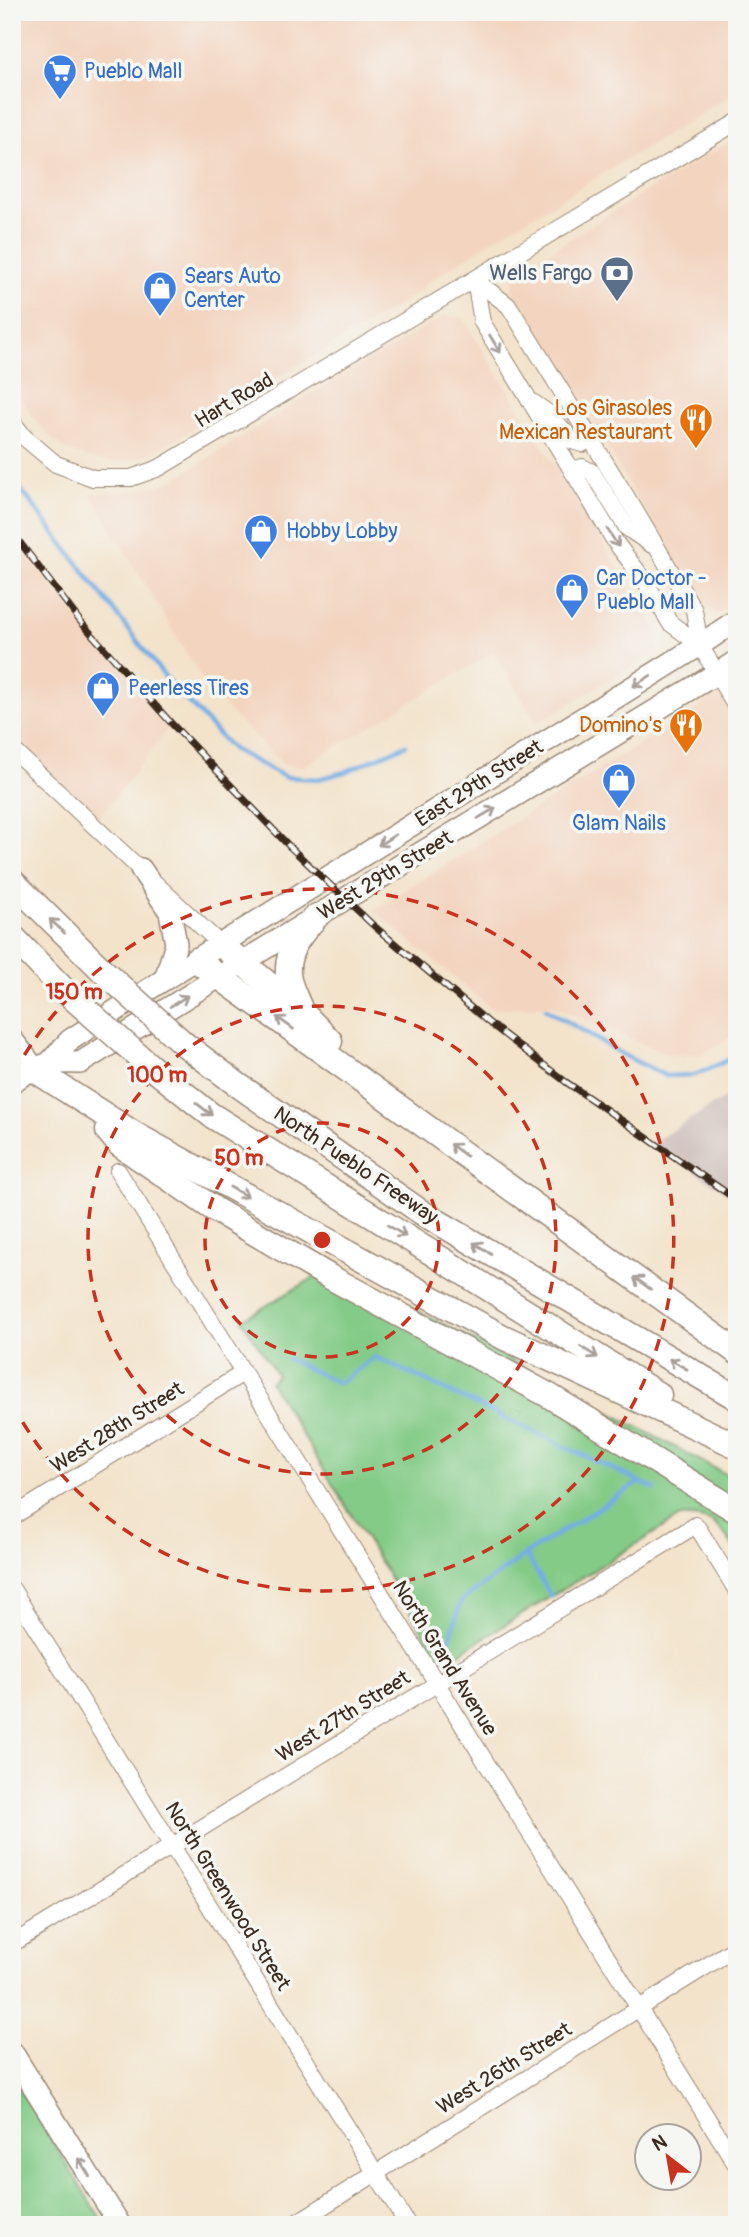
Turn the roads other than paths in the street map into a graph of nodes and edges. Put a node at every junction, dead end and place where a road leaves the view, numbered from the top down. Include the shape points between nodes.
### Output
1 (737, 122) edge
2 (475, 280) junction
3 (527, 397) junction
4 (12, 421) edge
5 (590, 439) junction
6 (572, 471) junction
7 (657, 548) junction
8 (737, 620) edge
9 (700, 645) junction
10 (737, 661) edge
11 (716, 673) junction
12 (737, 709) edge
13 (12, 749) edge
14 (141, 869) junction
15 (12, 881) edge
16 (317, 916) junction
17 (12, 936) edge
18 (220, 944) junction
19 (196, 960) junction
20 (231, 969) junction
21 (165, 979) junction
22 (302, 1012) junction
23 (12, 1042) edge
24 (41, 1065) junction
25 (12, 1082) edge
26 (379, 1092) junction
27 (83, 1101) junction
28 (117, 1171) dead end
29 (737, 1352) edge
30 (243, 1373) junction
31 (737, 1398) edge
32 (737, 1445) edge
33 (737, 1511) edge
34 (12, 1517) edge
35 (12, 1589) edge
36 (737, 1591) edge
37 (436, 1683) junction
38 (172, 1846) junction
39 (12, 1944) edge
40 (737, 1947) edge
41 (639, 2008) junction
42 (12, 2052) edge
43 (737, 2166) edge
44 (376, 2174) junction
45 (120, 2225) edge
46 (293, 2225) edge
47 (408, 2225) edge

1 - 2 street, Hart Road
2 -> 3 street via 482,322
2 - 4 street, Hart Road via 159,468 131,478 93,478 56,464
2 - 5 street via 509,306
3 - 5 street via 551,415 572,441 582,444
3 - 6 street
5 - 7 street
6 - 7 street via 582,467 592,472 627,528
6 -> 9 street via 670,623
7 - 9 street via 694,610
8 - 9 main road, East 29th Street
9 - 11 street
9 -> 18 main road, East 29th Street
10 - 11 main road
11 - 12 street
16 -> 11 main road, West 29th Street
13 - 14 street
14 - 18 street
14 - 21 main road via 170,912 176,944
31 -> 15 highway, North Pueblo Freeway, bridge via 422,1212 260,1101 184,1044
16 - 20 main road, West 29th Street
16 - 22 highway via 297,937 290,954 288,975
17 -> 32 highway, North Pueblo Freeway, bridge via 65,991 211,1115
18 - 19 main road, West 29th Street
18 - 20 highway
19 - 20 highway
19 - 21 main road, West 29th Street
20 - 22 highway
24 -> 20 main road, West 29th Street via 79,1063
26 -> 20 highway
21 - 24 main road, West 29th Street
22 - 26 highway
23 - 24 highway
24 - 25 main road, West 29th Street
24 - 27 highway
29 -> 26 highway
27 -> 32 highway via 136,1135 503,1337
27 - 33 highway via 119,1144 214,1209 548,1395
28 - 30 street, North Grand Avenue
30 - 34 street, West 28th Street
30 - 37 street, North Grand Avenue
35 - 38 street, North Greenwood Street
36 - 37 street, West 27th Street via 695,1525
37 - 38 street, West 27th Street
37 - 41 street, North Grand Avenue
38 - 39 street, West 27th Street
38 - 44 street, North Greenwood Street
40 - 41 street, West 26th Street
41 - 43 street, North Grand Avenue
41 - 44 street, West 26th Street
45 -> 42 main road
44 - 46 street, West 26th Street
44 - 47 street, North Greenwood Street

